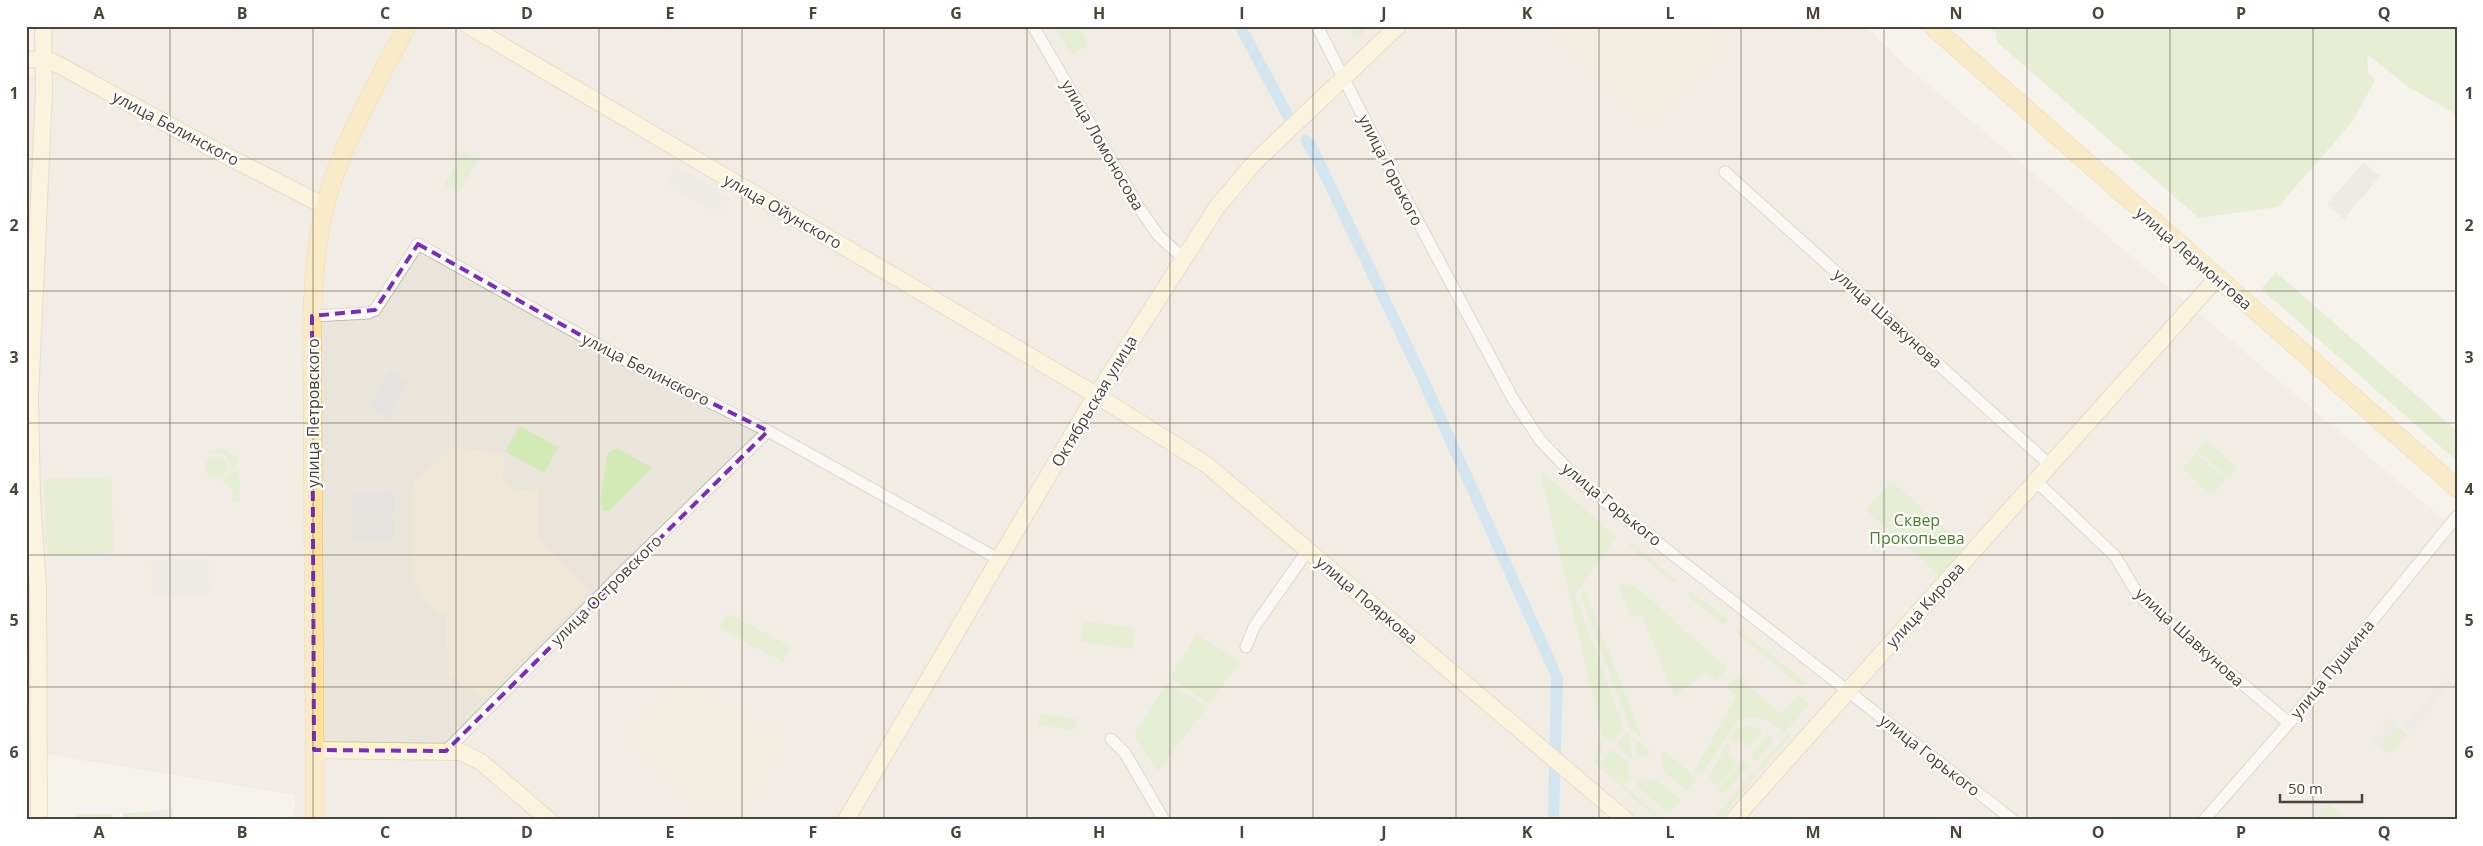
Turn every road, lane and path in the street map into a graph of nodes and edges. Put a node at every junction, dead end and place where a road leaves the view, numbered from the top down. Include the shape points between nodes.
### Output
1 (43, 26) edge
2 (407, 26) edge
3 (470, 26) edge
4 (1033, 26) edge
5 (1317, 26) edge
6 (1398, 26) edge
7 (1932, 26) edge
8 (26, 60) edge
9 (45, 60) junction
10 (1343, 76) junction
11 (1725, 172) dead end
12 (325, 206) junction
13 (1182, 258) junction
14 (2217, 278) junction
15 (312, 316) junction
16 (1096, 395) junction
17 (768, 431) junction
18 (2050, 465) junction
19 (2036, 481) junction
20 (2457, 488) edge
21 (2457, 516) edge
22 (1308, 550) junction
23 (1000, 560) junction
24 (1246, 647) dead end
25 (1848, 690) junction
26 (2289, 723) junction
27 (1112, 739) dead end
28 (314, 750) junction
29 (446, 751) junction
30 (39, 820) edge
31 (315, 820) edge
32 (549, 820) edge
33 (846, 820) edge
34 (1164, 820) edge
35 (1626, 820) edge
36 (1733, 820) edge
37 (2013, 820) edge
38 (2204, 820) edge

1 - 9 street
2 - 12 main road, улица Петровского via 347,143
3 - 16 street, улица Ойунского
4 - 13 street, улица Ломоносова via 1138,206 1158,235
5 - 10 street, улица Горького
6 - 10 street, Октябрьская улица
7 - 14 main road, улица Лермонтова
8 - 9 street, улица Белинского
9 - 12 street, улица Белинского
9 - 30 street via 30,398 38,587
10 - 13 street, Октябрьская улица via 1255,162 1217,206
10 - 25 street, улица Горького via 1456,294 1513,399 1540,440 1580,482
11 - 18 street, улица Шавкунова
12 - 15 main road, улица Петровского via 315,258
13 - 16 street, Октябрьская улица
14 - 18 street, улица Кирова
14 - 20 main road, улица Лермонтова
15 - 17 street, улица Белинского via 375,310 418,244 625,360
15 - 28 main road, улица Петровского
16 - 22 street, улица Пояркова via 1207,465
16 - 23 street, Октябрьская улица
17 - 23 street, улица Белинского
17 - 29 street, улица Островского
18 - 19 street, улица Кирова
19 - 25 street, улица Кирова
19 - 26 street, улица Шавкунова via 2115,556 2146,602
21 - 26 street, улица Пушкина
22 - 24 street via 1254,627
22 - 35 street, улица Пояркова
23 - 33 street, Октябрьская улица
25 - 36 street, улица Кирова
25 - 37 street, улица Горького
26 - 38 street, улица Пушкина
27 - 34 street via 1126,753
28 - 29 street
28 - 31 main road, улица Петровского
29 - 32 street via 461,752 481,762

